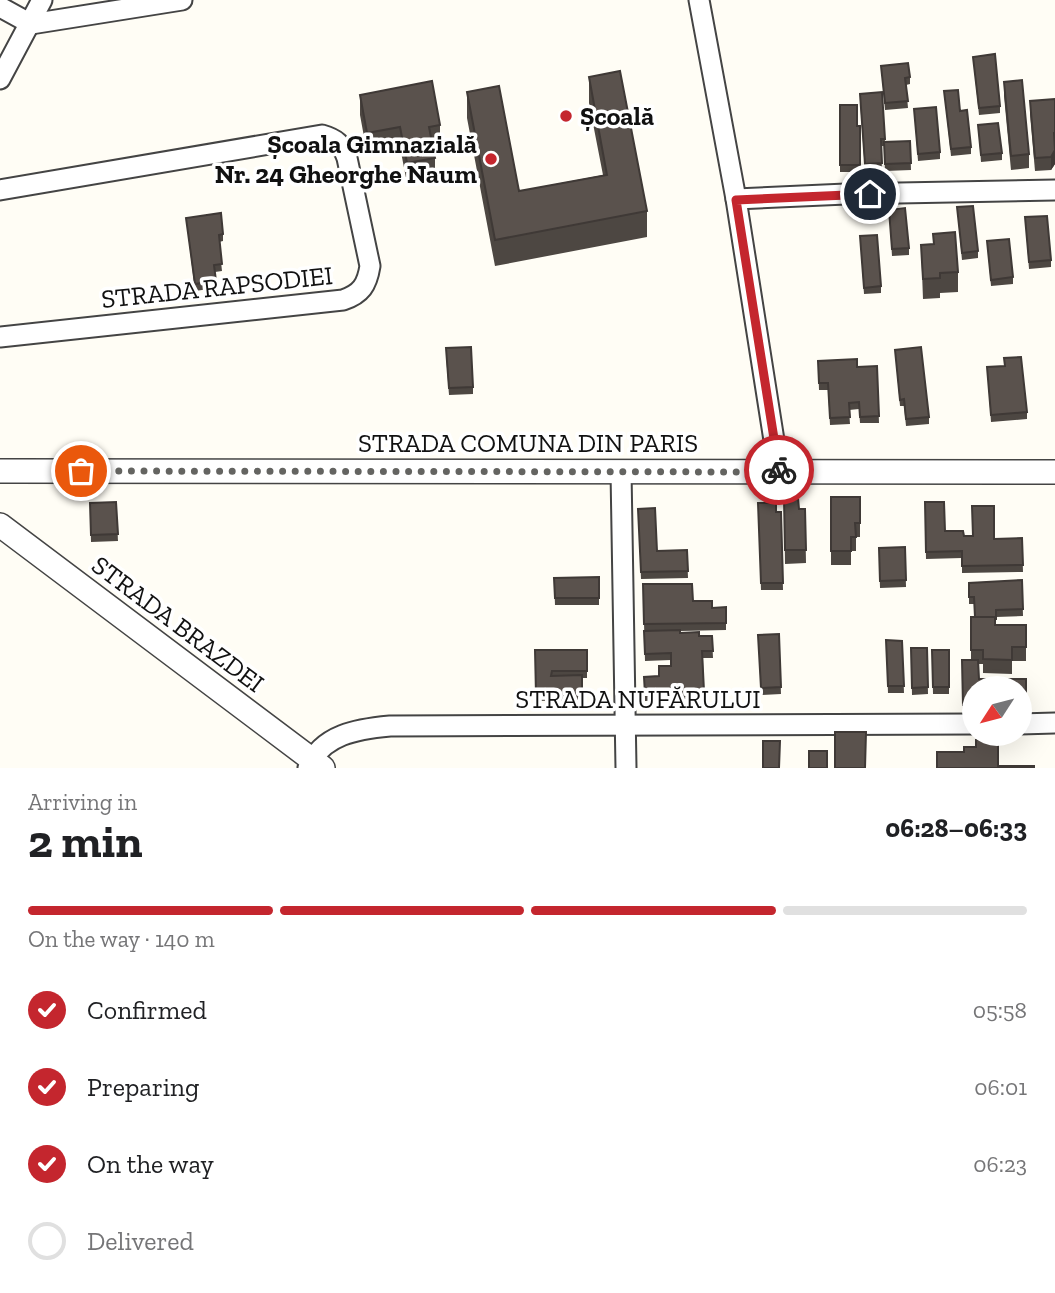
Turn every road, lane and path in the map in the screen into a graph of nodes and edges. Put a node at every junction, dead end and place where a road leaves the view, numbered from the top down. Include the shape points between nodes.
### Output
1 (43, 0) edge
2 (182, 0) edge
3 (704, 1) edge
4 (0, 7) edge
5 (31, 24) junction
6 (0, 79) edge
7 (0, 190) edge
8 (1055, 190) edge
9 (736, 200) junction
10 (0, 337) edge
11 (0, 471) edge
12 (621, 471) junction
13 (779, 472) junction
14 (1055, 472) edge
15 (0, 525) edge
16 (1055, 723) edge
17 (962, 724) edge
18 (1032, 724) edge
19 (626, 726) junction
20 (314, 765) edge
21 (626, 768) edge

1 - 5 street
2 - 5 street
3 - 9 street
4 - 5 street
5 - 6 street
7 - 10 street, STRADA RAPSODIEI via 322,135 343,146 369,266 368,280 355,296 343,300
8 - 9 street
9 - 13 street
11 - 12 street, STRADA COMUNA DIN PARIS
12 - 13 street, STRADA COMUNA DIN PARIS
12 - 19 street
13 - 14 street, STRADA COMUNA DIN PARIS
15 - 20 street, STRADA BRAZDEI
16 - 18 street
17 - 19 street, STRADA NUFĂRULUI
19 - 20 street, STRADA NUFĂRULUI via 358,729 341,734
19 - 21 street

